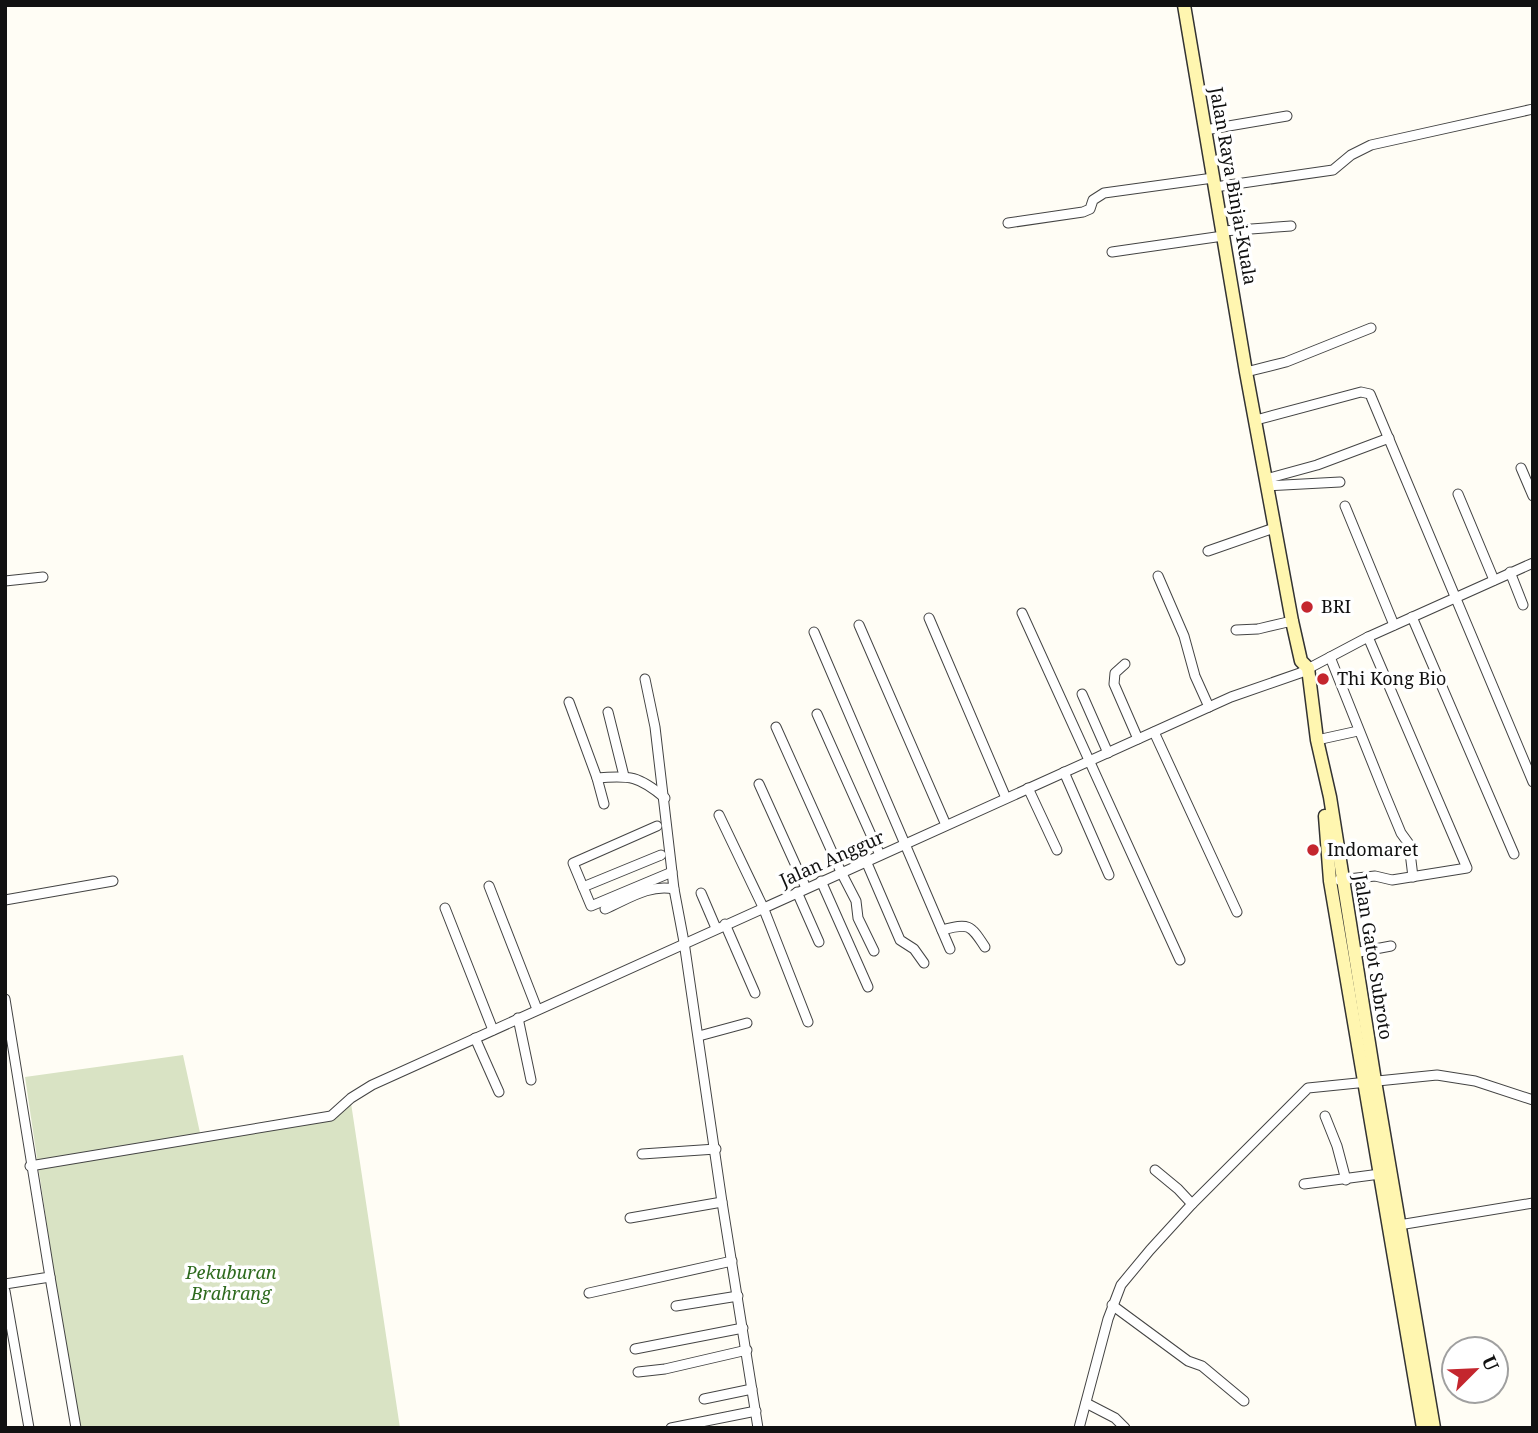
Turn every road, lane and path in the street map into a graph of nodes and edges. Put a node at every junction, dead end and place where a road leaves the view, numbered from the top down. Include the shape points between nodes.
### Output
1 (1184, 5) edge
2 (1533, 109) edge
3 (1287, 116) dead end
4 (1205, 130) junction
5 (1214, 183) junction
6 (1008, 223) dead end
7 (1291, 226) dead end
8 (1223, 234) junction
9 (1112, 252) dead end
10 (1371, 328) dead end
11 (1246, 372) junction
12 (1256, 420) junction
13 (1389, 438) junction
14 (1521, 468) dead end
15 (1340, 482) dead end
16 (1267, 483) junction
17 (1458, 494) dead end
18 (1533, 496) edge
19 (1345, 506) dead end
20 (1274, 527) junction
21 (1208, 551) dead end
22 (1533, 563) edge
23 (1510, 572) junction
24 (43, 576) dead end
25 (1158, 576) dead end
26 (1494, 580) junction
27 (5, 581) edge
28 (1456, 598) junction
29 (1523, 605) dead end
30 (1023, 613) dead end
31 (1412, 617) junction
32 (929, 618) dead end
33 (1292, 621) junction
34 (859, 625) dead end
35 (1394, 625) junction
36 (1236, 630) dead end
37 (814, 632) dead end
38 (1368, 637) junction
39 (1330, 657) junction
40 (1125, 664) dead end
41 (1303, 668) junction
42 (645, 679) dead end
43 (1082, 694) dead end
44 (569, 702) dead end
45 (1209, 707) junction
46 (608, 712) dead end
47 (817, 714) dead end
48 (776, 727) dead end
49 (1358, 731) junction
50 (1154, 732) junction
51 (1138, 739) junction
52 (1317, 740) junction
53 (1108, 752) junction
54 (1089, 761) junction
55 (1064, 772) junction
56 (624, 776) junction
57 (597, 778) junction
58 (1533, 782) edge
59 (759, 784) dead end
60 (1028, 788) junction
61 (1327, 797) junction
62 (665, 798) junction
63 (1006, 798) junction
64 (604, 804) dead end
65 (719, 816) dead end
66 (946, 825) junction
67 (657, 826) dead end
68 (903, 844) junction
69 (1057, 850) dead end
70 (1514, 854) dead end
71 (661, 855) dead end
72 (880, 855) junction
73 (866, 861) junction
74 (672, 872) junction
75 (841, 872) junction
76 (1109, 875) dead end
77 (1413, 877) junction
78 (113, 881) dead end
79 (821, 881) junction
80 (1336, 881) junction
81 (489, 886) dead end
82 (583, 887) junction
83 (674, 889) junction
84 (802, 890) junction
85 (701, 893) dead end
86 (5, 900) edge
87 (763, 907) junction
88 (445, 908) dead end
89 (605, 909) dead end
90 (1237, 912) dead end
91 (720, 926) junction
92 (942, 930) junction
93 (684, 942) junction
94 (819, 942) dead end
95 (1391, 946) dead end
96 (985, 947) dead end
97 (950, 948) dead end
98 (874, 951) dead end
99 (1354, 953) junction
100 (1181, 960) dead end
101 (924, 963) dead end
102 (868, 987) dead end
103 (755, 993) dead end
104 (5, 999) edge
105 (537, 1009) junction
106 (518, 1018) junction
107 (808, 1022) dead end
108 (747, 1023) dead end
109 (493, 1030) junction
110 (699, 1036) junction
111 (475, 1038) junction
112 (531, 1080) dead end
113 (1369, 1082) junction
114 (499, 1092) dead end
115 (1533, 1100) edge
116 (1325, 1116) dead end
117 (716, 1149) junction
118 (642, 1154) dead end
119 (30, 1166) junction
120 (1155, 1170) dead end
121 (1380, 1174) junction
122 (1346, 1180) junction
123 (1304, 1184) dead end
124 (722, 1202) junction
125 (1533, 1203) edge
126 (1192, 1204) junction
127 (630, 1218) dead end
128 (1399, 1225) junction
129 (732, 1261) junction
130 (50, 1277) junction
131 (5, 1284) edge
132 (5, 1291) edge
133 (589, 1293) dead end
134 (738, 1296) junction
135 (1112, 1305) junction
136 (676, 1306) dead end
137 (743, 1328) junction
138 (635, 1349) dead end
139 (747, 1350) junction
140 (638, 1371) dead end
141 (752, 1389) junction
142 (704, 1399) dead end
143 (1244, 1401) dead end
144 (1086, 1403) junction
145 (756, 1411) junction
146 (29, 1428) edge
147 (76, 1428) edge
148 (671, 1428) edge
149 (758, 1428) edge
150 (1079, 1428) edge
151 (1125, 1428) edge
152 (1423, 1428) edge
153 (1434, 1428) edge

1 - 4 main road, Jalan Raya Binjai-Kuala
2 - 5 street via 1371,145 1333,170
3 - 4 street
4 - 5 main road, Jalan Raya Binjai-Kuala
5 - 6 street via 1104,193 1083,212
5 - 8 main road, Jalan Raya Binjai-Kuala
7 - 8 street
8 - 9 street
8 - 11 main road, Jalan Raya Binjai-Kuala
10 - 11 street via 1286,362
11 - 12 main road, Jalan Gatot Subroto
12 - 13 street via 1366,392
12 - 16 main road, Jalan Gatot Subroto
13 - 16 street
13 - 28 street
14 - 18 street
15 - 16 street
16 - 20 main road, Jalan Gatot Subroto
17 - 26 street
19 - 35 street
20 - 21 street
20 - 33 main road, Jalan Gatot Subroto
22 - 23 street, Jalan Anggur
23 - 26 street, Jalan Anggur
23 - 29 street
24 - 27 street
25 - 45 street
26 - 28 street, Jalan Anggur
28 - 31 street, Jalan Anggur
28 - 58 street
30 - 54 street
31 - 35 street, Jalan Anggur
31 - 70 street
32 - 63 street
33 - 36 street
33 - 41 main road, Jalan Gatot Subroto
34 - 66 street
35 - 38 street, Jalan Anggur
37 - 68 street
38 - 39 street, Jalan Anggur
38 - 77 street via 1467,868
39 - 41 street, Jalan Anggur
39 - 49 street
40 - 51 street via 1113,680
41 - 45 street, Jalan Anggur
41 - 52 main road, Jalan Gatot Subroto
41 - 61 main road
42 - 62 street
43 - 53 street
44 - 57 street
45 - 50 street, Jalan Anggur
46 - 56 street
47 - 72 street
48 - 75 street
49 - 52 street
49 - 77 street via 1409,844
50 - 51 street, Jalan Anggur
50 - 90 street
51 - 53 street, Jalan Anggur
52 - 61 main road, Jalan Gatot Subroto
53 - 54 street, Jalan Anggur
54 - 55 street, Jalan Anggur
54 - 100 street
55 - 60 street, Jalan Anggur
55 - 76 street
56 - 57 street
56 - 62 street via 647,782
57 - 64 street
59 - 84 street
60 - 63 street, Jalan Anggur
60 - 69 street
61 - 80 main road, Jalan Gatot Subroto
62 - 74 street
63 - 66 street, Jalan Anggur
65 - 87 street
66 - 68 street, Jalan Anggur
67 - 82 street via 573,863
68 - 72 street, Jalan Anggur
68 - 92 street
71 - 82 street
72 - 73 street, Jalan Anggur
73 - 75 street, Jalan Anggur
73 - 101 street via 900,940
74 - 82 street via 591,906
74 - 83 street
75 - 79 street, Jalan Anggur
75 - 98 street
77 - 80 street
78 - 86 street
79 - 84 street, Jalan Anggur
79 - 102 street
80 - 99 main road, Jalan Gatot Subroto
80 - 113 main road
81 - 105 street
83 - 89 street via 651,888
83 - 93 street
84 - 87 street, Jalan Anggur
84 - 94 street
85 - 91 street
87 - 91 street, Jalan Anggur
87 - 107 street
88 - 109 street
91 - 93 street, Jalan Anggur
91 - 103 street
92 - 96 street via 965,925
92 - 97 street
93 - 105 street, Jalan Anggur
93 - 110 street
95 - 99 street
99 - 113 main road, Jalan Gatot Subroto
104 - 119 street
105 - 106 street, Jalan Anggur
106 - 109 street, Jalan Anggur
106 - 112 street
108 - 110 street
109 - 111 street, Jalan Anggur
110 - 117 street
111 - 114 street
111 - 119 street, Jalan Anggur via 372,1085 331,1116
113 - 115 street via 1453,1076
113 - 121 main road
113 - 126 street via 1308,1088
113 - 128 main road, Jalan Gatot Subroto
116 - 122 street
117 - 118 street
117 - 124 street
119 - 130 street
120 - 126 street
121 - 122 street
121 - 152 main road
122 - 123 street
124 - 127 street
124 - 129 street
125 - 128 street
126 - 135 street via 1129,1275
128 - 153 main road, Jalan Gatot Subroto
129 - 133 street
129 - 134 street
130 - 131 street
130 - 147 street
132 - 146 street
134 - 136 street
134 - 137 street
135 - 143 street via 1188,1361 1202,1366
135 - 144 street
137 - 138 street
137 - 139 street
139 - 140 street
139 - 141 street
141 - 142 street
141 - 145 street
144 - 150 street
144 - 151 street
145 - 148 street
145 - 149 street

